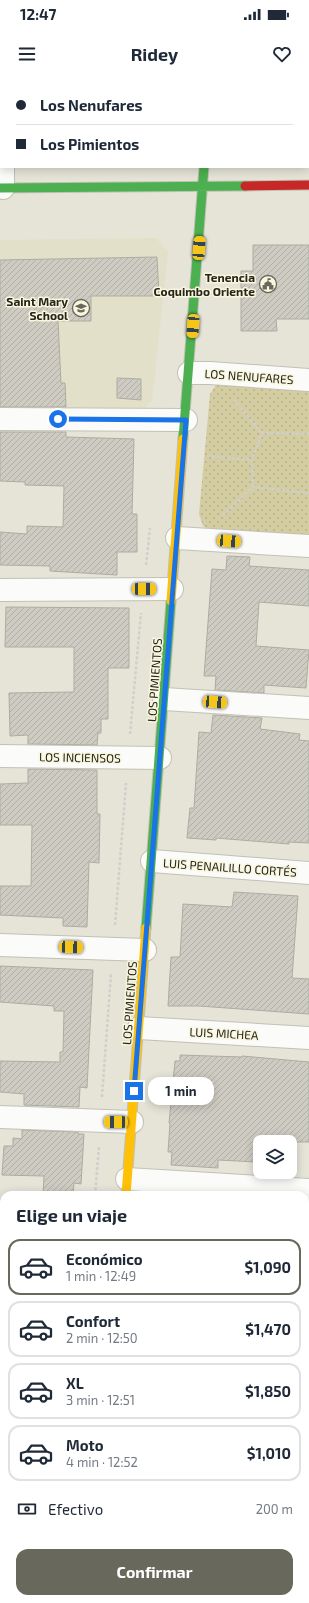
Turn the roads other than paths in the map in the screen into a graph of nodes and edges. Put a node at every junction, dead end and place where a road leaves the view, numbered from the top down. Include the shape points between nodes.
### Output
1 (3, 168) edge
2 (204, 168) edge
3 (309, 185) edge
4 (204, 186) junction
5 (2, 188) edge
6 (200, 373) junction
7 (309, 380) edge
8 (0, 419) edge
9 (186, 420) junction
10 (187, 538) junction
11 (309, 546) edge
12 (172, 589) junction
13 (0, 590) edge
14 (164, 699) junction
15 (309, 708) edge
16 (0, 756) edge
17 (160, 758) junction
18 (152, 861) junction
19 (309, 873) edge
20 (0, 945) edge
21 (145, 950) junction
22 (139, 1028) junction
23 (309, 1038) edge
24 (0, 1117) edge
25 (132, 1122) junction
26 (127, 1187) edge
27 (309, 1190) edge

1 - 5 street
2 - 4 street, LOS PIMIENTOS
3 - 4 street
4 - 5 street
4 - 6 street, LOS PIMIENTOS
6 - 7 street, LOS NENUFARES
6 - 9 street, LOS PIMIENTOS
8 - 9 street
9 - 10 street, LOS PIMIENTOS
10 - 11 street
10 - 12 street, LOS PIMIENTOS
12 - 13 street
12 - 14 street, LOS PIMIENTOS
14 - 15 street
14 - 17 street, LOS PIMIENTOS
16 - 17 street, LOS INCIENSOS
17 - 18 street, LOS PIMIENTOS
18 - 19 street, LUIS PENAILILLO CORTÉS
18 - 21 street, LOS PIMIENTOS
20 - 21 street
21 - 22 street, LOS PIMIENTOS
22 - 23 street, LUIS MICHEA
22 - 25 street, LOS PIMIENTOS
24 - 25 street
25 - 26 street, LOS PIMIENTOS
26 - 27 street

